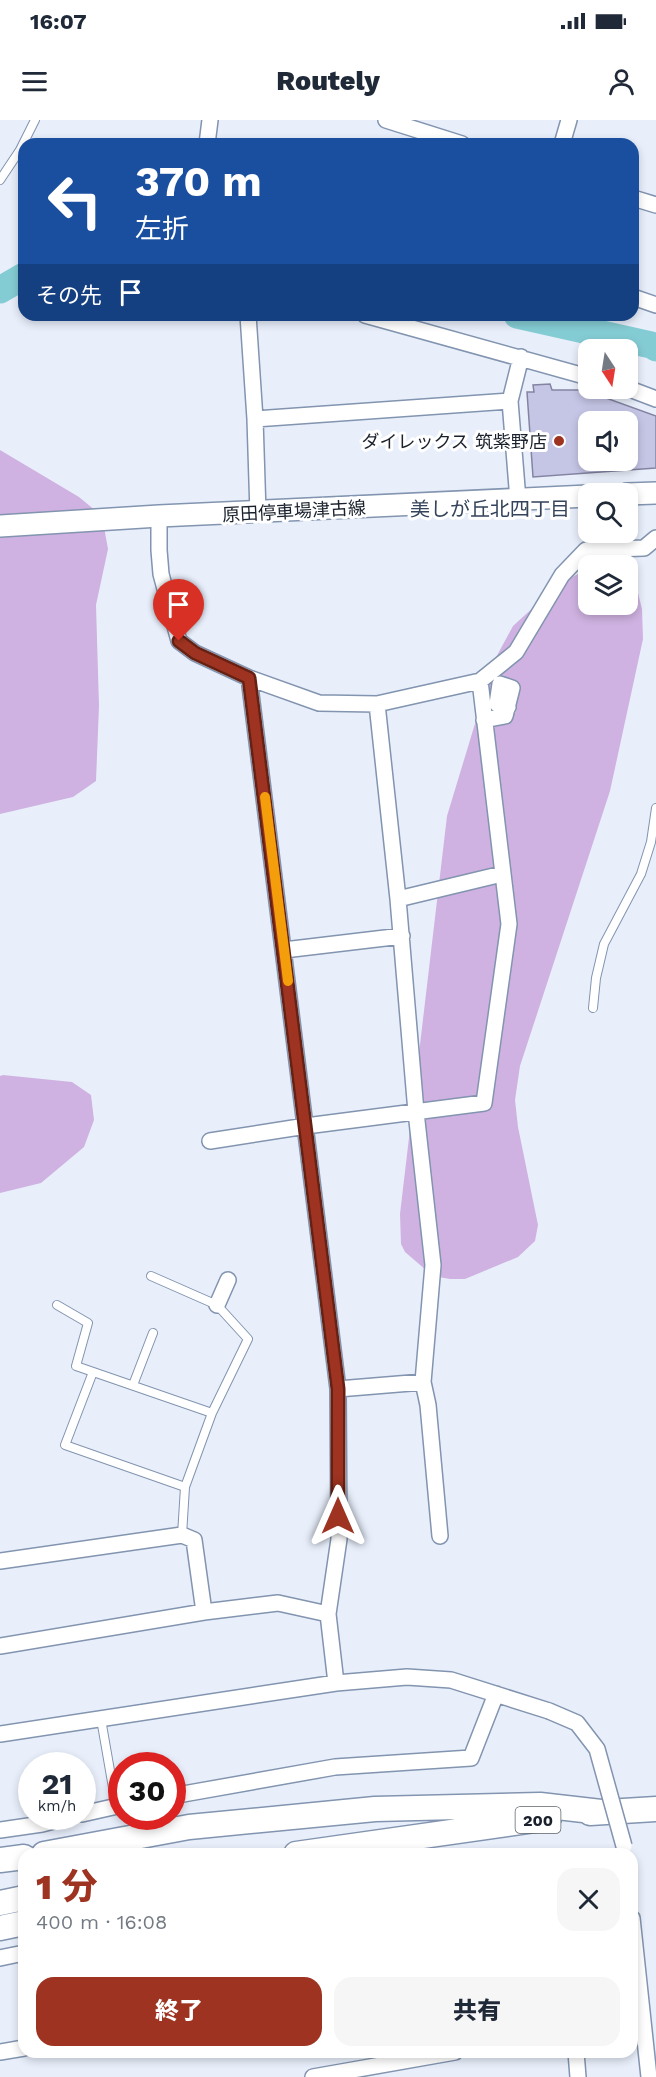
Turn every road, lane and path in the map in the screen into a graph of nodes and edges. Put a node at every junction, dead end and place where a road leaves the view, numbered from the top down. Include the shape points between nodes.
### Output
1 (34, 120) edge
2 (210, 120) edge
3 (386, 120) edge
4 (569, 120) edge
5 (26, 138) edge
6 (208, 138) edge
7 (443, 138) edge
8 (564, 138) edge
9 (18, 153) edge
10 (0, 180) edge
11 (639, 200) edge
12 (656, 205) edge
13 (639, 299) edge
14 (656, 305) edge
15 (248, 321) edge
16 (387, 321) edge
17 (521, 357) junction
18 (578, 374) edge
19 (638, 392) edge
20 (656, 399) edge
21 (510, 401) junction
22 (255, 419) junction
23 (656, 493) edge
24 (638, 494) edge
25 (578, 497) edge
26 (518, 500) junction
27 (258, 513) junction
28 (159, 516) junction
29 (0, 526) edge
30 (656, 538) edge
31 (249, 678) junction
32 (480, 681) junction
33 (377, 704) junction
34 (508, 707) dead end
35 (484, 720) junction
36 (656, 808) edge
37 (502, 874) junction
38 (398, 899) junction
39 (402, 936) junction
40 (284, 950) junction
41 (593, 1008) dead end
42 (416, 1112) junction
43 (306, 1126) junction
44 (210, 1141) dead end
45 (151, 1276) dead end
46 (228, 1280) dead end
47 (57, 1305) dead end
48 (217, 1305) junction
49 (153, 1333) dead end
50 (93, 1372) junction
51 (423, 1382) junction
52 (133, 1385) junction
53 (338, 1389) junction
54 (213, 1413) junction
55 (185, 1488) junction
56 (183, 1534) junction
57 (440, 1536) dead end
58 (0, 1561) edge
59 (204, 1612) junction
60 (327, 1614) junction
61 (0, 1646) edge
62 (336, 1683) junction
63 (496, 1694) junction
64 (101, 1719) junction
65 (0, 1734) edge
66 (108, 1752) edge
67 (186, 1794) edge
68 (656, 1809) edge
69 (601, 1812) junction
70 (18, 1827) edge
71 (475, 1828) junction
72 (0, 1830) edge
73 (76, 1848) edge
74 (337, 1848) edge
75 (381, 1848) edge
76 (623, 1848) edge
77 (18, 1858) edge
78 (0, 1860) edge
79 (18, 1900) edge
80 (0, 1903) edge
81 (18, 1924) edge
82 (0, 1928) edge
83 (18, 1954) edge
84 (0, 1958) edge
85 (638, 1974) edge
86 (18, 2049) edge
87 (0, 2052) edge
88 (421, 2058) edge
89 (576, 2058) edge
90 (313, 2077) edge
91 (578, 2077) edge
92 (649, 2077) edge

1 - 5 lane
2 - 6 street
3 - 7 street
4 - 8 street
9 - 10 lane
11 - 12 street
13 - 14 street
15 - 22 street
16 - 17 street
17 - 18 street
17 - 21 street
19 - 20 street
21 - 22 street
21 - 26 street
22 - 27 street
23 - 24 main road
25 - 26 main road, 原田停車場津古線
26 - 27 main road, 原田停車場津古線
27 - 28 main road, 原田停車場津古線
28 - 29 main road, 原田停車場津古線
28 - 31 street via 161,574 179,641 195,653
30 - 32 street via 644,548 586,550 562,575 516,652
31 - 33 street via 319,703
31 - 40 street
32 - 33 street
32 - 35 street
33 - 38 street
34 - 35 street via 505,716
35 - 37 street
36 - 41 lane via 641,874 604,944
37 - 38 street
37 - 42 street via 509,924 484,1103
38 - 39 street
39 - 40 street
39 - 42 street
40 - 43 street
42 - 43 street
42 - 51 street via 433,1265
43 - 44 street
43 - 53 street
45 - 48 lane
46 - 48 street
47 - 50 lane via 88,1323 76,1365
48 - 54 lane via 248,1339
49 - 52 lane
50 - 52 lane
50 - 55 lane via 65,1445
51 - 53 street
51 - 57 street
52 - 54 lane
53 - 60 street via 339,1539
54 - 55 lane
55 - 56 lane
56 - 58 street
56 - 59 street via 194,1540
59 - 60 street via 278,1603
59 - 61 street
60 - 62 street
62 - 63 street via 407,1677 451,1680
62 - 64 street
63 - 67 street via 471,1758 335,1767
63 - 76 street, bridge via 577,1723 597,1749
64 - 65 street
64 - 66 lane
68 - 69 highway, 200
69 - 71 highway, 200
69 - 73 highway via 540,1804 375,1809 189,1827
70 - 72 street
71 - 74 highway, 200
71 - 75 highway
77 - 78 highway
79 - 80 highway
81 - 82 highway
83 - 84 street
85 - 92 street
86 - 87 street
88 - 90 street
89 - 91 street

